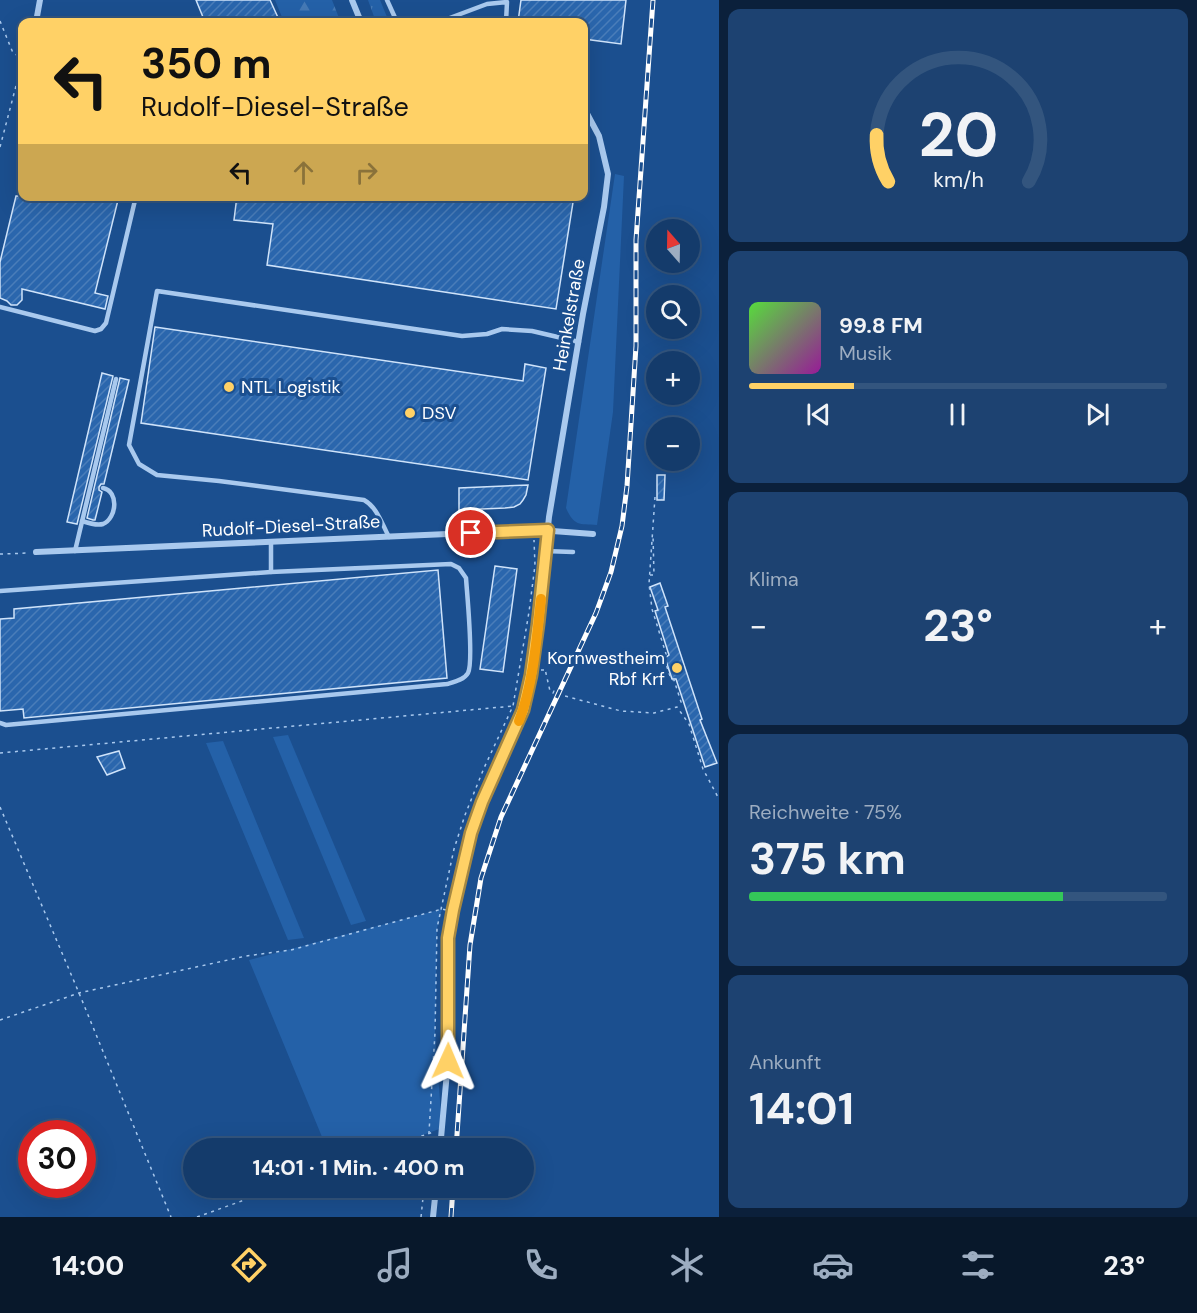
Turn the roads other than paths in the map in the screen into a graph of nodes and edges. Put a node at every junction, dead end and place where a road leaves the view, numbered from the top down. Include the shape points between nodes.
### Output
1 (40, 0) edge
2 (352, 0) edge
3 (387, 0) edge
4 (37, 18) edge
5 (359, 18) edge
6 (395, 18) edge
7 (450, 18) edge
8 (506, 18) edge
9 (588, 115) edge
10 (135, 201) edge
11 (0, 307) edge
12 (579, 342) junction
13 (116, 379) dead end
14 (102, 488) dead end
15 (82, 521) junction
16 (548, 530) junction
17 (593, 534) dead end
18 (388, 537) junction
19 (271, 542) junction
20 (75, 550) junction
21 (545, 551) junction
22 (36, 552) road end
23 (573, 552) dead end
24 (271, 572) junction
25 (0, 591) edge
26 (0, 723) edge
27 (441, 1138) edge
28 (435, 1198) edge
29 (433, 1217) edge

1 - 4 street
2 - 5 street
3 - 6 lane
7 - 8 lane via 487,4 507,2
9 - 12 street, Heinkelstraße via 599,136 608,174
10 - 11 lane via 106,323 101,329 95,331
12 - 16 street, Heinkelstraße
12 - 18 lane via 532,331 502,329 462,336 158,291 129,445 139,464 158,475 364,500 376,511
13 - 15 lane
14 - 15 lane via 114,500 111,517 100,525
15 - 20 lane
16 - 17 street, Rudolf-Diesel-Straße
16 - 18 street, Rudolf-Diesel-Straße
16 - 21 street, Heinkelstraße
18 - 19 street, Rudolf-Diesel-Straße
19 - 20 street, Rudolf-Diesel-Straße
19 - 24 lane
20 - 22 street, Rudolf-Diesel-Straße
21 - 23 lane
21 - 27 street, Heinkelstraße via 538,624 523,710 471,833 448,938 448,1061
24 - 25 lane
24 - 26 lane via 451,564 459,568 466,578 471,659 468,673 447,684
28 - 29 street

